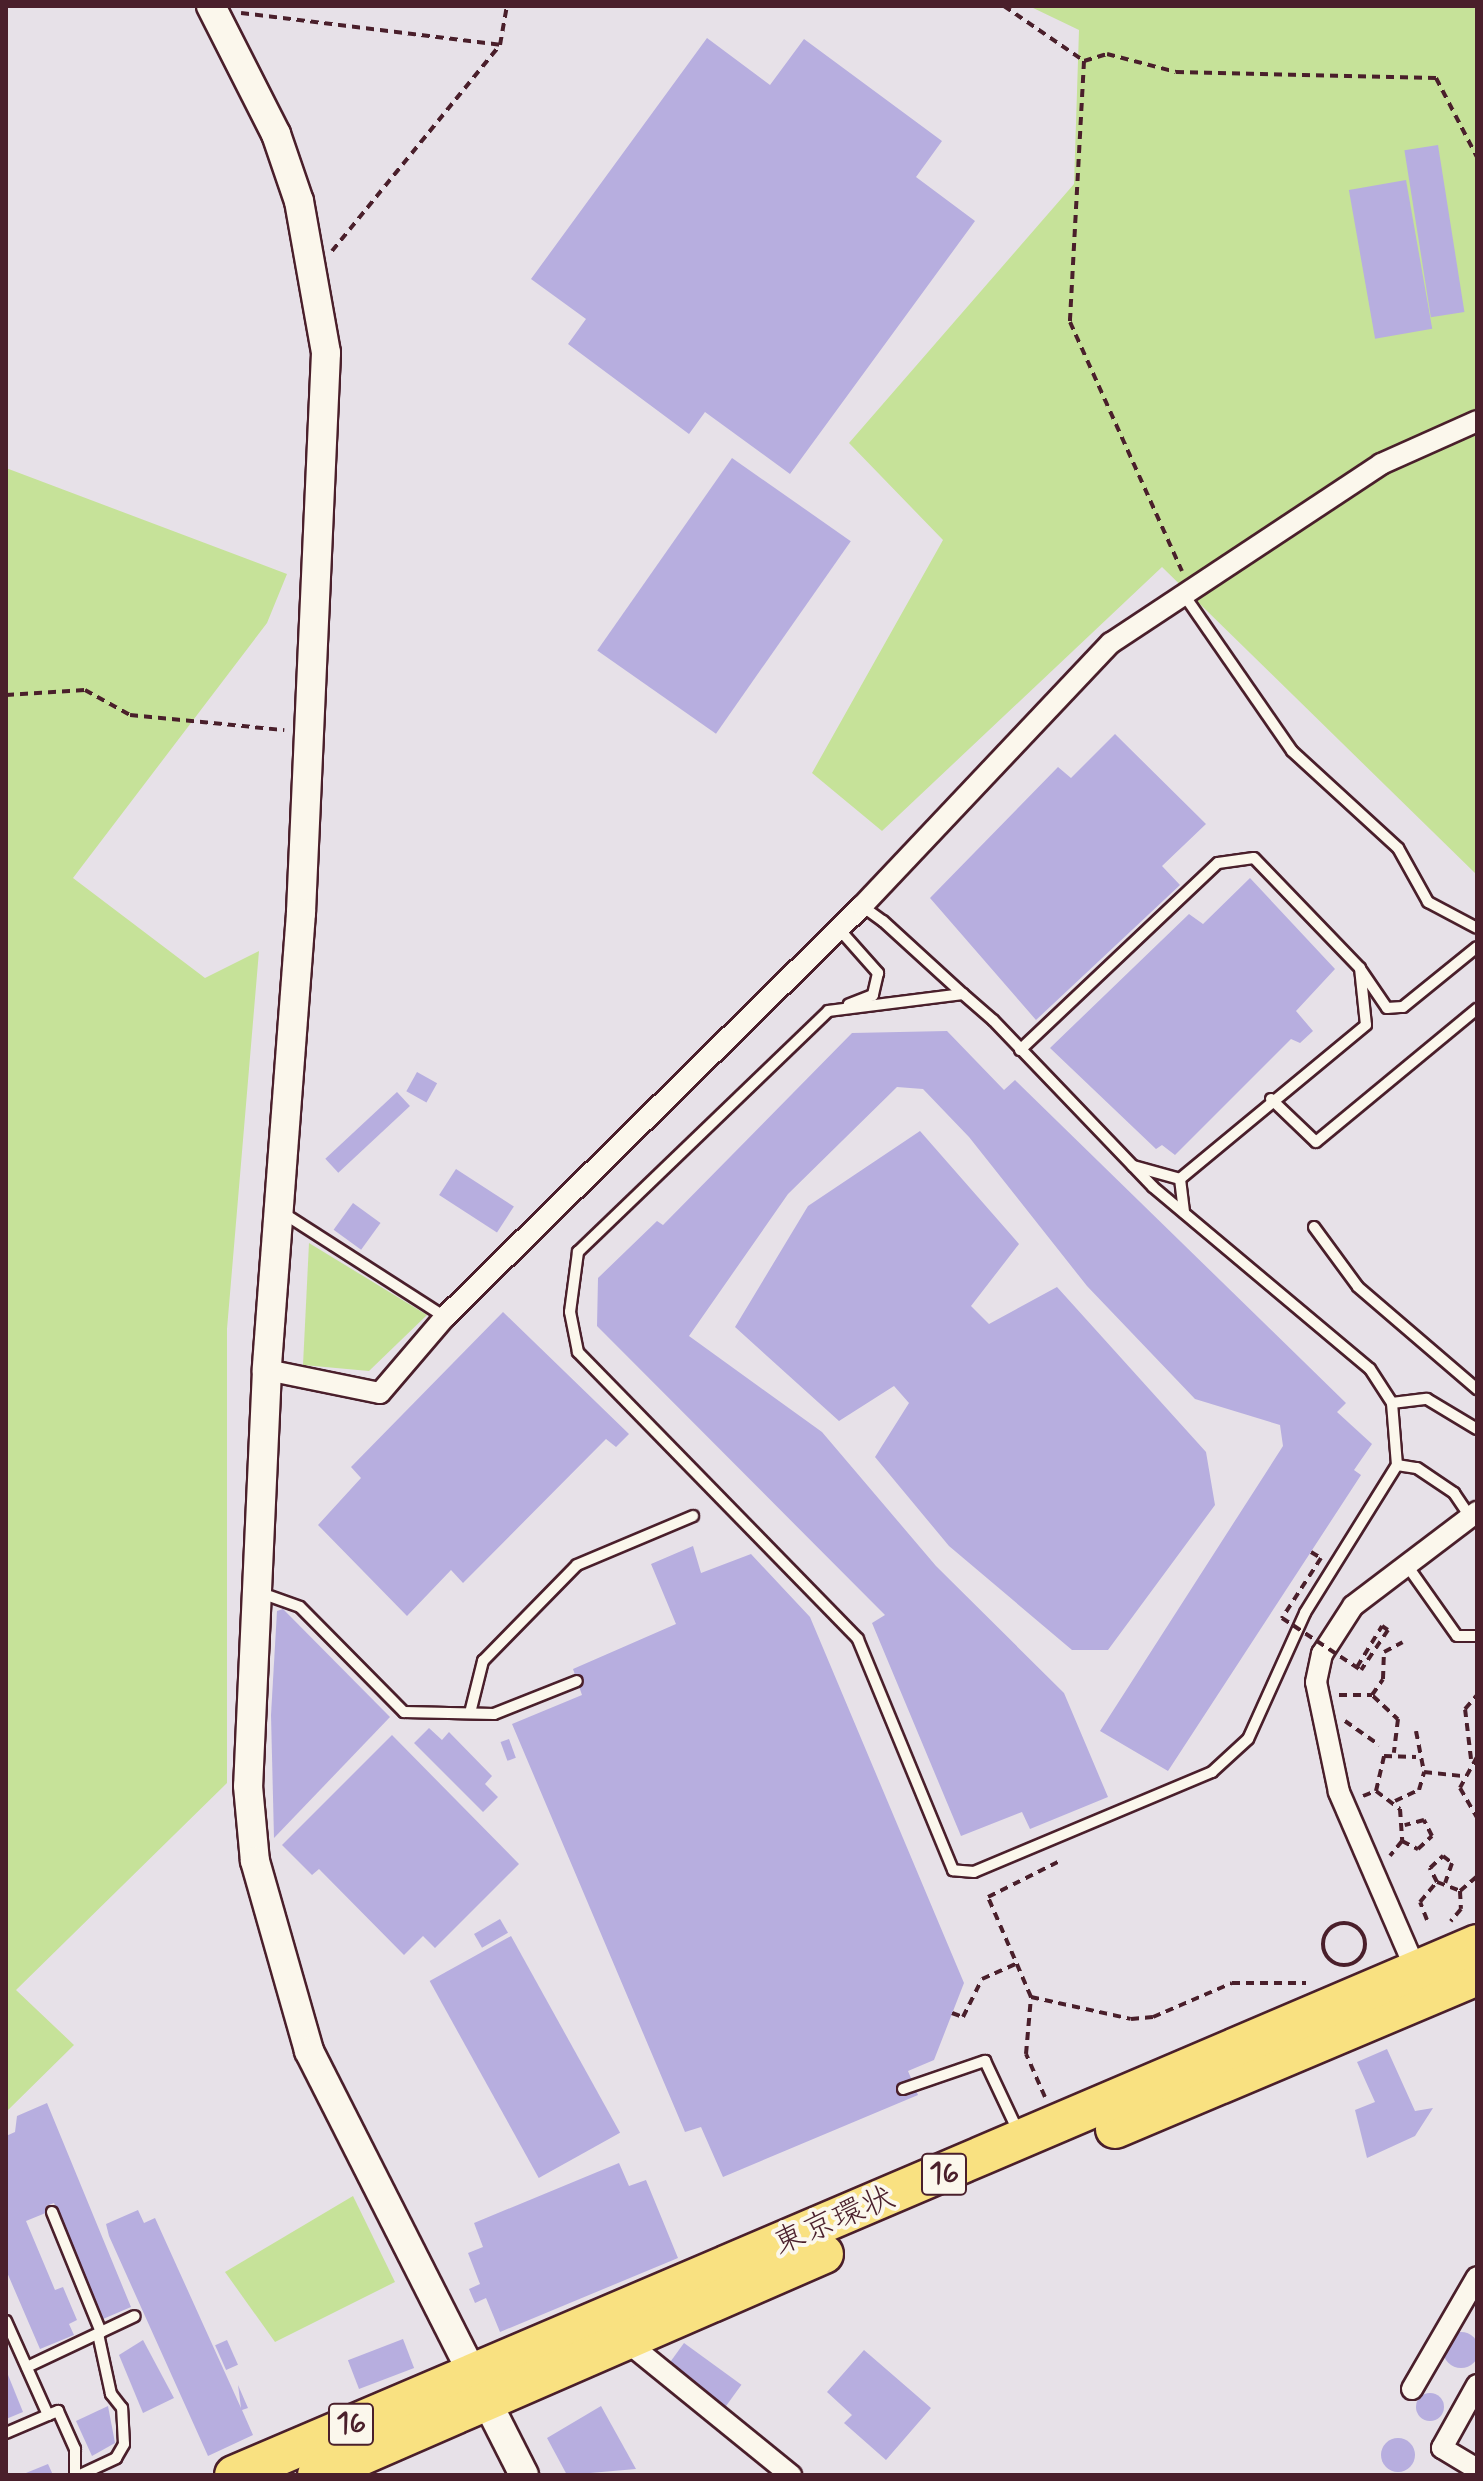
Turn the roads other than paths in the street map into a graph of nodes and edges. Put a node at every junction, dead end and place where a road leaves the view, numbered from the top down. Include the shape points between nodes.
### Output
1 (212, 7) edge
2 (1477, 421) edge
3 (1186, 589) junction
4 (862, 906) junction
5 (1477, 928) edge
6 (839, 929) junction
7 (1477, 947) edge
8 (1360, 968) junction
9 (963, 994) junction
10 (1477, 1009) edge
11 (828, 1011) junction
12 (1020, 1050) junction
13 (1271, 1099) junction
14 (1131, 1165) junction
15 (1180, 1179) junction
16 (281, 1212) junction
17 (1184, 1213) junction
18 (1314, 1227) dead end
19 (445, 1317) junction
20 (267, 1370) junction
21 (1477, 1389) edge
22 (1392, 1403) junction
23 (1477, 1429) edge
24 (1397, 1465) junction
25 (1474, 1515) edge
26 (693, 1516) dead end
27 (1406, 1564) junction
28 (259, 1593) junction
29 (1477, 1636) edge
30 (577, 1681) dead end
31 (470, 1713) junction
32 (1477, 1944) edge
33 (1477, 1976) edge
34 (1422, 1983) junction
35 (903, 2089) dead end
36 (1022, 2141) junction
37 (52, 2212) dead end
38 (1477, 2277) edge
39 (135, 2316) dead end
40 (6, 2321) edge
41 (100, 2333) junction
42 (626, 2341) junction
43 (27, 2367) junction
44 (1477, 2385) edge
45 (477, 2389) junction
46 (1412, 2389) dead end
47 (48, 2415) junction
48 (6, 2433) edge
49 (1477, 2469) edge
50 (78, 2475) edge
51 (234, 2475) edge
52 (317, 2475) edge
53 (524, 2475) edge
54 (791, 2475) edge

1 - 16 street via 276,134 315,272 326,353 310,735
2 - 3 street via 1381,464
3 - 4 street via 1111,643
3 - 5 lane via 1292,751 1398,848 1428,902
4 - 6 street
4 - 9 lane
6 - 11 lane via 878,973 873,995
6 - 19 street
7 - 8 lane via 1403,1007 1387,1008
8 - 12 lane via 1254,858 1218,863
8 - 13 lane via 1366,1025
9 - 11 lane
9 - 12 lane
10 - 13 lane via 1316,1142
11 - 24 lane via 578,1252 570,1312 578,1352 858,1639 953,1870 974,1872 1212,1772 1263,1716 1305,1613
12 - 14 lane
13 - 15 lane
14 - 15 lane
14 - 17 lane
15 - 17 lane
16 - 19 lane
16 - 20 street
17 - 22 lane via 1370,1369
18 - 21 lane via 1358,1287
19 - 20 street via 380,1393
20 - 28 street
22 - 23 lane via 1427,1399
22 - 24 lane
24 - 25 lane via 1417,1468 1454,1493
25 - 27 street
26 - 31 lane via 577,1565 483,1661
27 - 29 lane via 1457,1636
27 - 34 street via 1340,1622 1316,1682 1334,1777
28 - 31 lane via 300,1607 404,1712
28 - 45 street via 248,1786 273,1941 309,2051
30 - 31 lane via 494,1714
32 - 34 highway, 東京環状 / 16
33 - 34 highway, 東京環状 / 16
34 - 36 highway, 東京環状 / 16
34 - 42 highway, 東京環状 / 16
35 - 36 lane via 985,2061
36 - 45 highway, 東京環状 / 16
37 - 41 lane
38 - 46 street
39 - 41 lane
40 - 43 lane
41 - 43 lane
41 - 50 lane via 111,2394 122,2408 124,2444 116,2458
42 - 45 highway, 東京環状 / 16
42 - 54 street
43 - 47 lane
44 - 49 street via 1442,2448
45 - 51 highway, 東京環状 / 16
45 - 52 highway, 東京環状 / 16
45 - 53 street
47 - 48 lane
47 - 50 lane via 58,2411 75,2449

